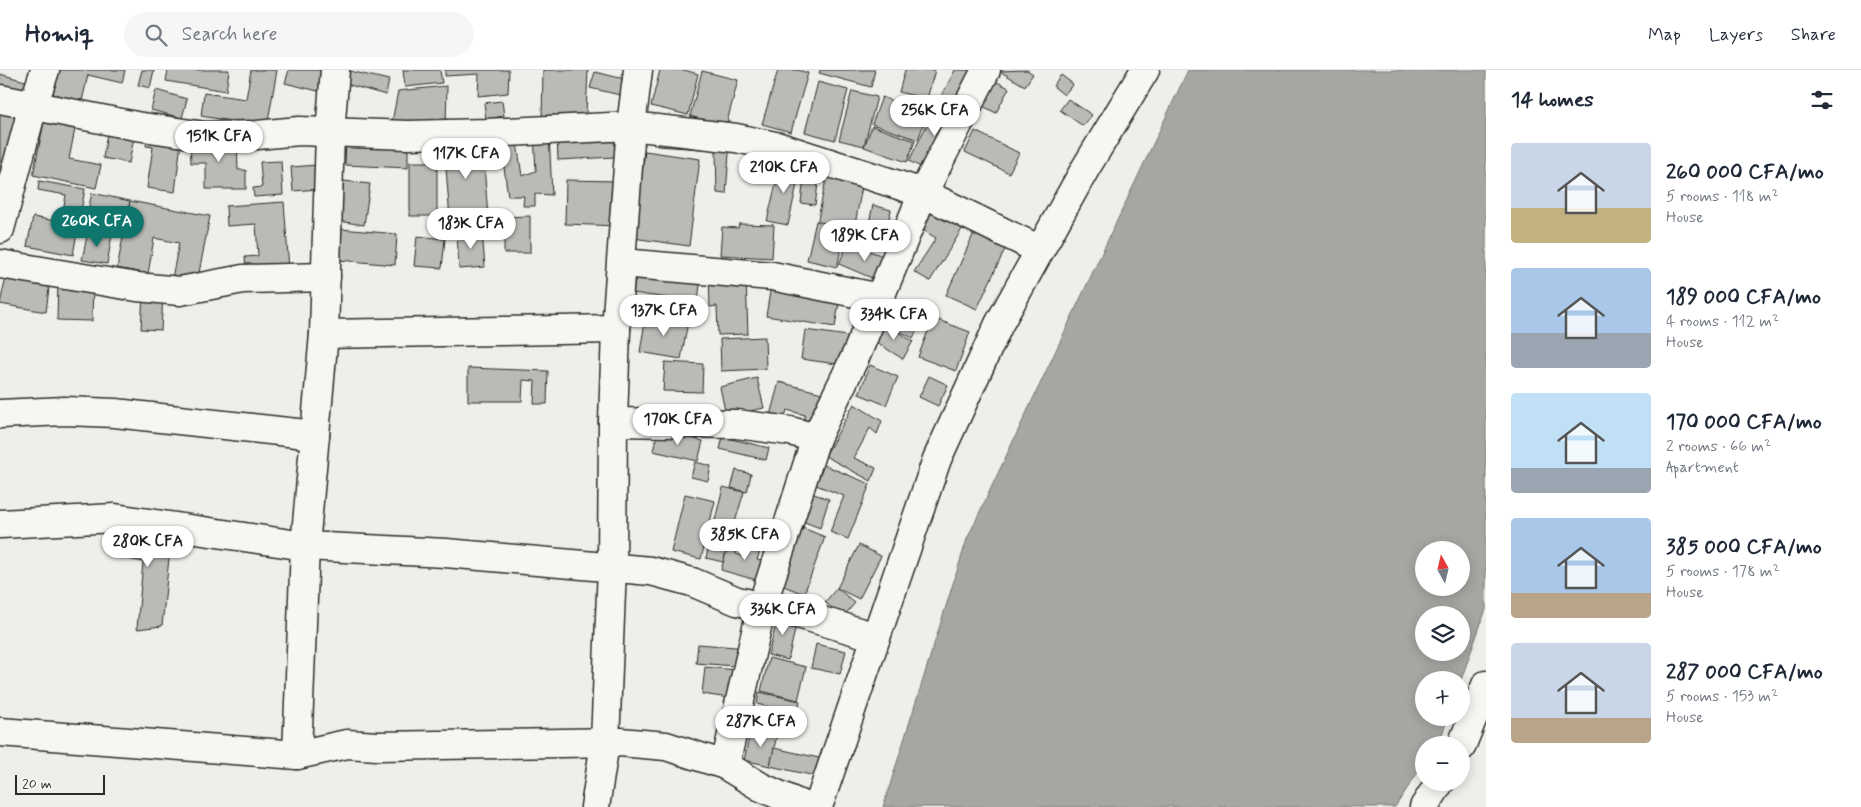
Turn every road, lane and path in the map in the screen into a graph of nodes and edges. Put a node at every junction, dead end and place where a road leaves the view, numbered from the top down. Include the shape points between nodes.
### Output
1 (45, 70) edge
2 (335, 70) edge
3 (638, 70) edge
4 (986, 70) edge
5 (1145, 70) edge
6 (0, 99) edge
7 (33, 106) junction
8 (631, 126) junction
9 (330, 133) junction
10 (923, 193) junction
11 (0, 229) edge
12 (1040, 250) junction
13 (622, 263) junction
14 (0, 264) edge
15 (326, 277) junction
16 (880, 298) junction
17 (616, 328) junction
18 (324, 334) junction
19 (0, 414) edge
20 (613, 422) junction
21 (315, 435) junction
22 (816, 438) junction
23 (0, 524) edge
24 (305, 546) junction
25 (612, 567) junction
26 (762, 606) junction
27 (876, 637) junction
28 (1486, 684) edge
29 (0, 732) edge
30 (1465, 736) edge
31 (604, 744) junction
32 (297, 755) junction
33 (725, 765) junction
34 (1434, 791) edge
35 (595, 807) edge
36 (806, 807) edge
37 (818, 807) edge
38 (1424, 807) edge

1 - 7 street
2 - 9 street
3 - 8 street
4 - 10 street
5 - 12 street
6 - 7 street
7 - 9 street via 205,136 299,131
7 - 11 street
8 - 9 street via 486,133
8 - 10 street via 736,138 780,147
8 - 13 street
9 - 15 street
10 - 12 street
10 - 16 street
12 - 27 street via 999,324 937,459
13 - 16 street via 772,276
13 - 17 street
14 - 15 street via 137,287 180,290 243,279
15 - 18 street
16 - 22 street
17 - 18 street
17 - 20 street
18 - 21 street
19 - 21 street via 115,413
20 - 22 street via 737,424
20 - 25 street
21 - 24 street
22 - 26 street
23 - 24 street via 115,518
24 - 25 street via 446,553
24 - 32 street
25 - 26 street via 650,571 692,582 737,601
25 - 31 street
26 - 27 street
26 - 33 street
27 - 37 street
28 - 30 street
29 - 32 street
31 - 32 street via 347,744
31 - 33 street via 620,742 666,746
31 - 35 street
33 - 36 street via 761,787
34 - 38 street

